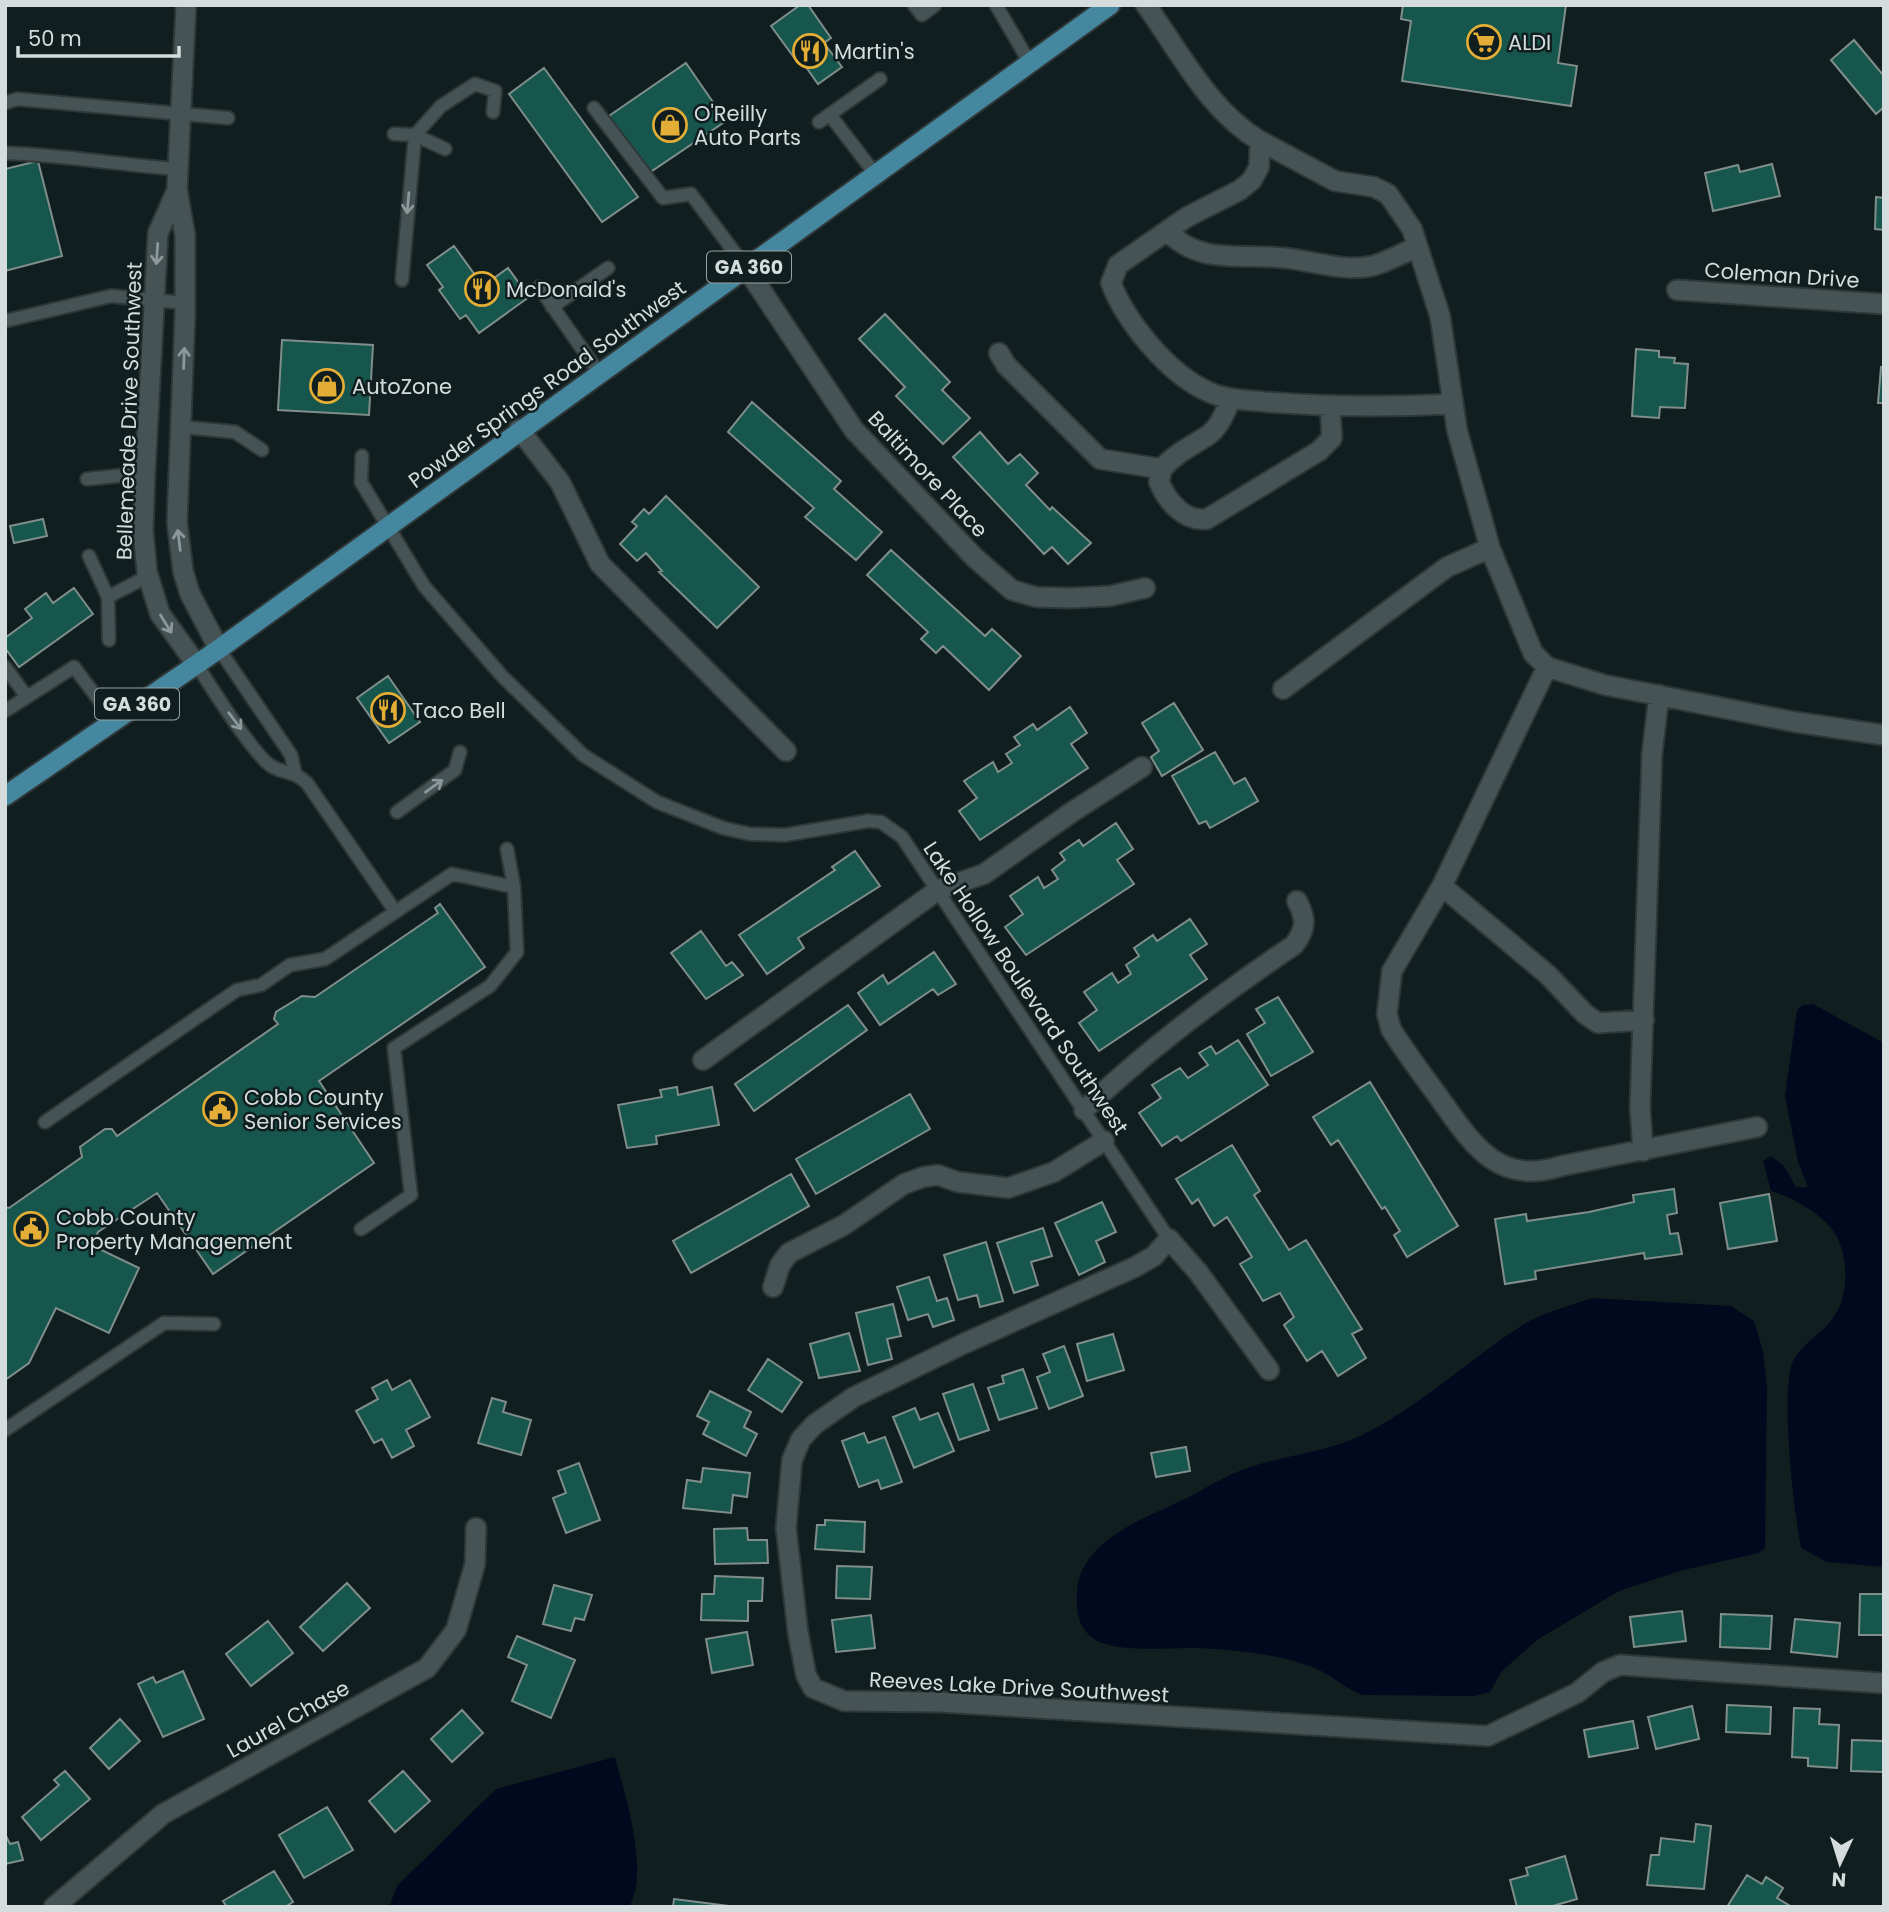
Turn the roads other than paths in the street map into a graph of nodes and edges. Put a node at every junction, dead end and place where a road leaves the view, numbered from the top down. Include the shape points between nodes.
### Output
1 (186, 5) edge
2 (915, 5) edge
3 (935, 5) edge
4 (996, 5) edge
5 (1110, 5) edge
6 (1146, 5) edge
7 (1030, 63) junction
8 (880, 79) dead end
9 (5, 103) edge
10 (594, 108) dead end
11 (493, 112) dead end
12 (181, 114) junction
13 (228, 118) dead end
14 (394, 134) dead end
15 (415, 135) junction
16 (1260, 141) junction
17 (445, 149) dead end
18 (5, 153) edge
19 (178, 169) junction
20 (876, 175) junction
21 (177, 189) junction
22 (1167, 232) junction
23 (1417, 247) junction
24 (608, 268) dead end
25 (747, 268) junction
26 (402, 280) dead end
27 (539, 287) dead end
28 (1677, 290) dead end
29 (153, 301) junction
30 (185, 303) junction
31 (1884, 304) edge
32 (552, 307) junction
33 (5, 321) edge
34 (999, 353) dead end
35 (599, 373) junction
36 (1231, 398) junction
37 (1453, 404) junction
38 (1330, 407) junction
39 (182, 427) junction
40 (519, 429) junction
41 (262, 450) dead end
42 (362, 456) dead end
43 (1162, 469) junction
44 (145, 473) junction
45 (87, 479) dead end
46 (387, 528) junction
47 (1490, 548) junction
48 (89, 556) dead end
49 (148, 576) junction
50 (1145, 588) dead end
51 (108, 597) junction
52 (108, 640) dead end
53 (219, 649) junction
54 (197, 665) junction
55 (5, 667) edge
56 (1547, 667) junction
57 (1283, 689) dead end
58 (1659, 695) junction
59 (27, 697) junction
60 (5, 711) edge
61 (114, 720) junction
62 (1884, 735) edge
63 (786, 751) dead end
64 (460, 752) dead end
65 (1142, 767) dead end
66 (295, 772) junction
67 (5, 796) edge
68 (397, 813) dead end
69 (507, 849) dead end
70 (1442, 886) junction
71 (514, 887) junction
72 (938, 890) junction
73 (1297, 901) dead end
74 (395, 911) junction
75 (1644, 1020) junction
76 (703, 1060) dead end
77 (1084, 1110) junction
78 (45, 1122) dead end
79 (1757, 1127) dead end
80 (1104, 1140) junction
81 (1643, 1152) junction
82 (361, 1229) dead end
83 (1169, 1239) junction
84 (773, 1287) dead end
85 (214, 1324) dead end
86 (1269, 1370) dead end
87 (5, 1430) edge
88 (476, 1528) dead end
89 (1881, 1683) dead end
90 (54, 1907) edge

1 - 12 street, Bellemeade Drive Southwest
2 - 3 lane via 922,15
4 - 7 lane
5 - 7 main road, Powder Springs Road Southwest / GA 360
6 - 16 street via 1220,109
7 - 20 main road, Powder Springs Road Southwest / GA 360
8 - 20 lane via 825,119
9 - 12 lane via 17,99
10 - 25 lane via 663,198 691,194
11 - 15 lane via 495,91 475,84 441,106
12 - 13 lane
12 - 19 street, Bellemeade Drive Southwest
14 - 15 lane
15 - 17 lane
15 -> 26 lane
16 - 22 street via 1259,167 1252,180
16 - 23 street via 1335,181 1388,194 1412,229
18 - 19 lane
19 - 21 street, Bellemeade Drive Southwest
20 - 25 main road, Powder Springs Road Southwest / GA 360
21 -> 29 street, Bellemeade Drive Southwest via 158,233
21 - 30 street, Bellemeade Drive Southwest via 185,235
22 - 23 street via 1188,248 1224,258 1286,258 1356,268
22 - 36 street via 1118,265 1111,283 1132,323 1173,367 1199,387
23 - 37 street via 1440,316
24 - 32 lane
25 - 35 main road, Powder Springs Road Southwest / GA 360
25 - 50 street, Baltimore Place via 854,430 975,558 1012,590 1036,597 1070,598
27 - 32 lane
28 - 31 street, Coleman Drive
29 - 30 lane
29 - 33 lane via 111,296
29 - 44 street, Bellemeade Drive Southwest
39 -> 30 street, Bellemeade Drive Southwest
32 - 35 lane
34 - 43 street via 1100,459
35 - 40 main road, Powder Springs Road Southwest / GA 360
36 - 38 street
36 - 43 street via 1220,424
37 - 38 street
37 - 47 street
38 - 43 street via 1332,438 1319,451 1207,519 1185,514 1165,496 1159,482
39 - 41 lane via 234,432
53 -> 39 street, Bellemeade Drive Southwest via 198,615 183,571 177,522
40 - 46 main road, Powder Springs Road Southwest / GA 360
40 - 63 street via 560,482 600,564
42 - 46 lane, Lake Hollow Boulevard Southwest via 361,482
44 - 45 lane
44 - 49 street, Bellemeade Drive Southwest via 143,531
46 - 53 main road, Powder Springs Road Southwest / GA 360
46 - 72 lane, Lake Hollow Boulevard Southwest via 424,586 502,676 551,728 617,779 690,818 750,834 785,835 881,822 902,837
47 - 56 street via 1533,653
47 - 57 street via 1447,566
48 - 51 lane
49 - 51 lane
49 -> 54 street, Bellemeade Drive Southwest via 164,623
51 - 52 lane
53 - 54 main road, GA 360
53 - 66 lane via 292,755
54 - 61 main road, GA 360
54 -> 66 lane via 272,767
55 - 59 lane
56 - 58 street
56 - 70 street
58 - 62 street
58 - 75 street via 1652,754
59 - 60 lane
59 - 61 lane via 74,667
61 - 67 main road, GA 360
68 -> 64 lane via 455,771
65 - 72 street via 984,874
66 - 74 lane
69 - 71 lane
70 - 75 street via 1598,1023
70 - 81 street via 1392,971 1387,1014 1400,1044 1462,1130 1485,1157 1537,1174
71 - 74 lane via 452,874
71 - 82 lane via 517,952 490,986 394,1048 411,1195
72 - 76 street
72 - 77 lane, Lake Hollow Boulevard Southwest
73 - 77 street via 1305,917 1302,934 1294,944 1226,990 1125,1070
74 - 78 lane via 325,959 290,965 261,985 237,990
75 - 81 street
77 - 80 lane, Lake Hollow Boulevard Southwest
79 - 81 street
80 - 83 lane, Lake Hollow Boulevard Southwest
80 - 84 street via 1054,1172 1007,1188 937,1175 904,1184 844,1225 789,1253
83 - 86 street
83 - 89 street, Reeves Lake Drive Southwest via 1154,1256 1135,1267 854,1397 815,1424 802,1439 792,1460 786,1528 798,1633 813,1688 844,1701 1488,1736 1577,1693 1620,1665
85 - 87 lane via 164,1323
88 - 90 street, Laurel Chase via 475,1564 456,1630 428,1668 163,1814

